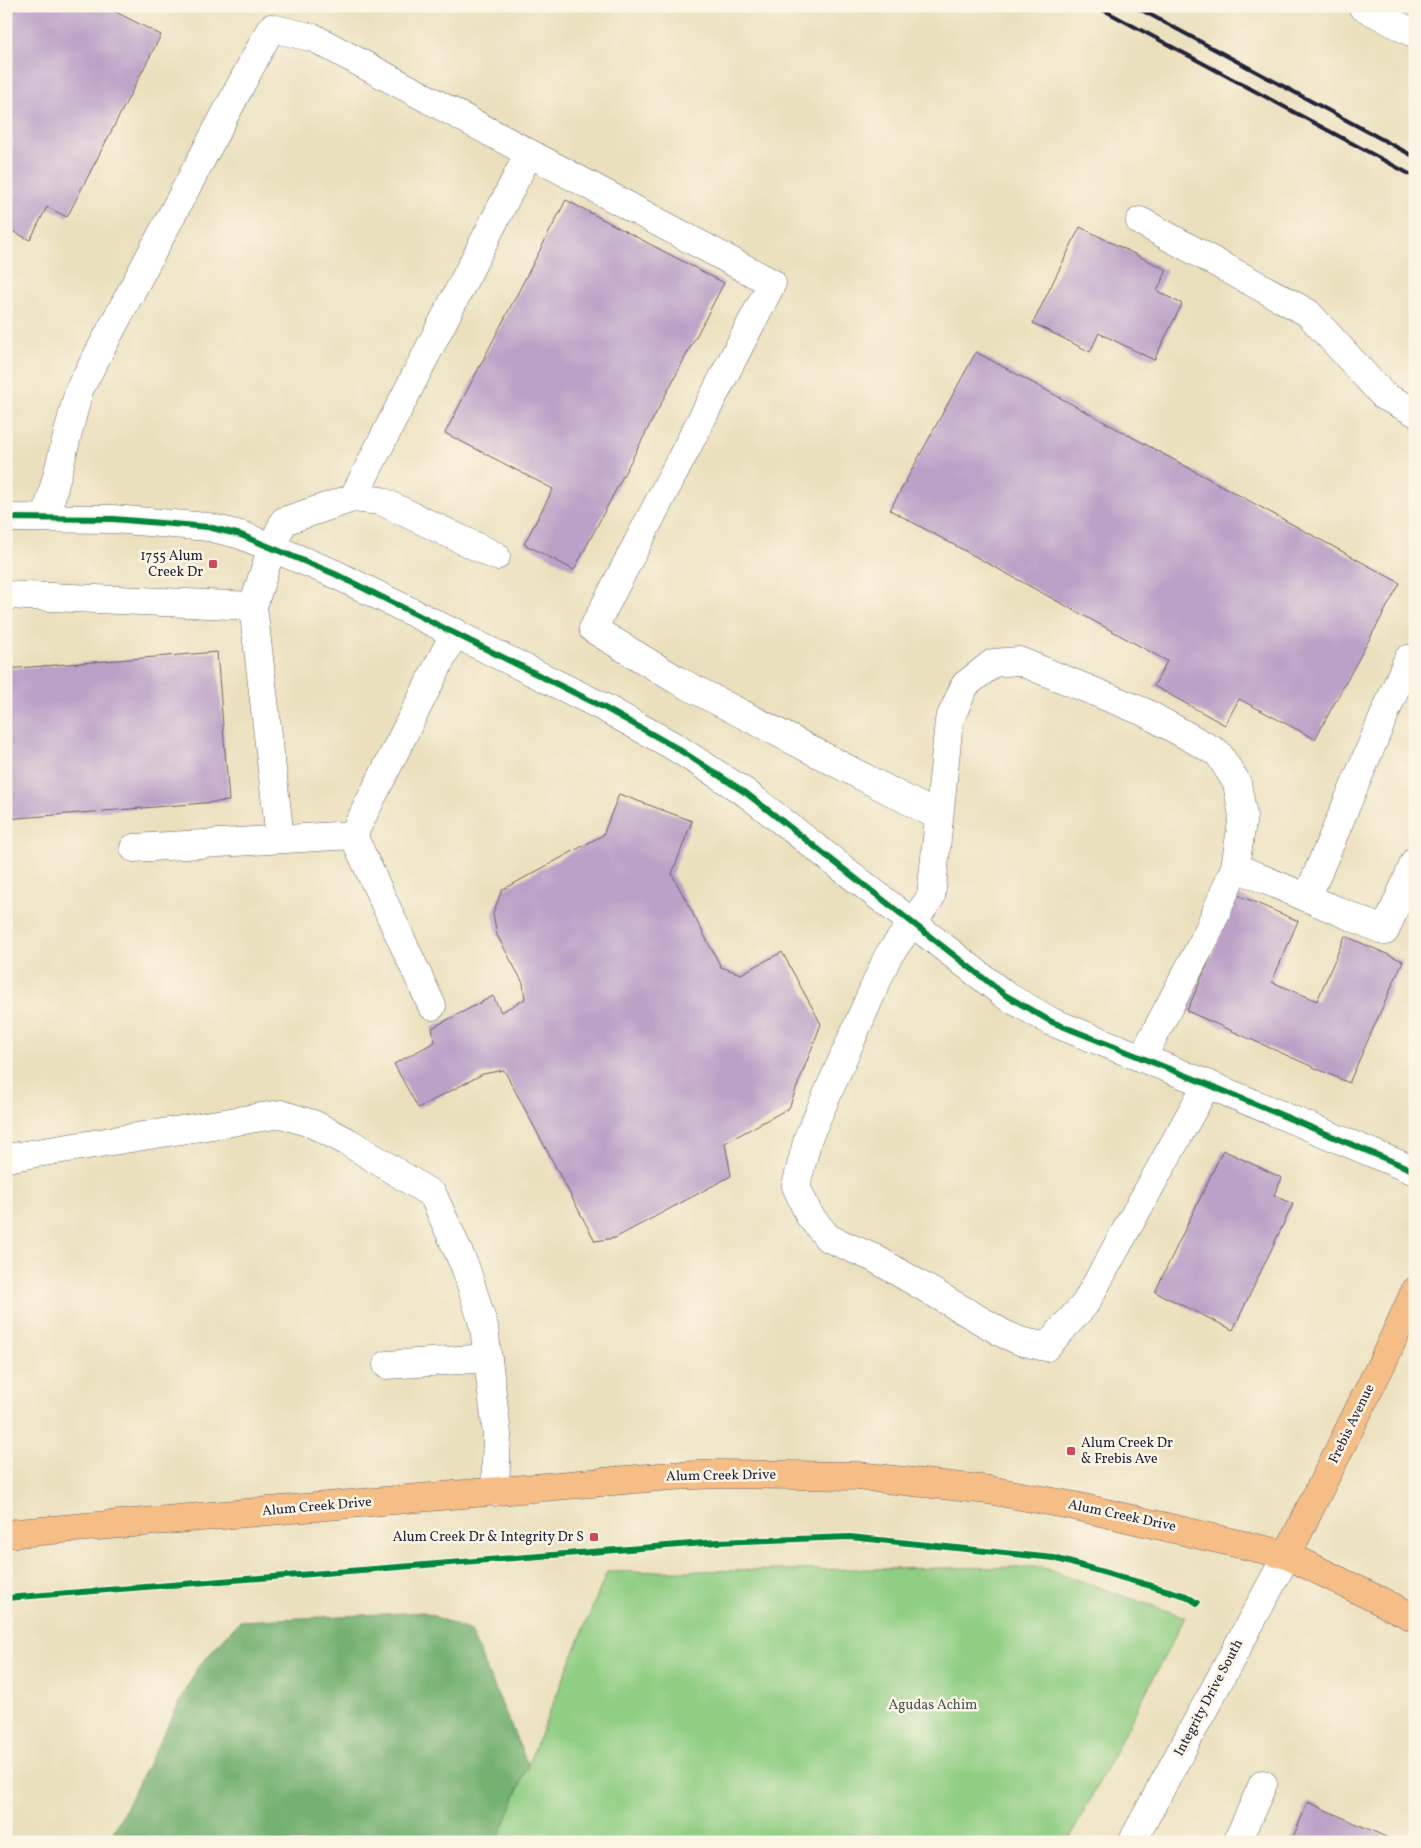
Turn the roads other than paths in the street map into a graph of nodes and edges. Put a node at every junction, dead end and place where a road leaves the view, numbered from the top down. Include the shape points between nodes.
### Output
1 (1362, 6) edge
2 (1415, 34) edge
3 (529, 153) junction
4 (1140, 221) dead end
5 (1415, 412) edge
6 (352, 498) junction
7 (6, 518) edge
8 (46, 518) junction
9 (272, 547) junction
10 (496, 556) dead end
11 (6, 595) edge
12 (253, 606) junction
13 (455, 632) junction
14 (1415, 662) edge
15 (938, 816) junction
16 (353, 836) junction
17 (280, 838) junction
18 (134, 848) dead end
19 (1415, 861) edge
20 (1235, 867) junction
21 (1307, 898) junction
22 (911, 924) junction
23 (432, 1006) dead end
24 (1142, 1058) junction
25 (1207, 1084) junction
26 (6, 1158) edge
27 (1415, 1172) edge
28 (1415, 1291) edge
29 (488, 1358) junction
30 (387, 1365) dead end
31 (495, 1492) junction
32 (6, 1534) edge
33 (1286, 1555) junction
34 (1415, 1618) edge
35 (1263, 1784) dead end
36 (1132, 1842) edge
37 (1238, 1842) edge

1 - 2 street
3 - 6 street
3 - 8 street via 314,38 272,28 79,390
3 - 15 street via 772,283 593,629 677,680
4 - 5 street via 1308,313 1384,396
6 - 9 street via 284,521
6 - 10 street via 381,501
7 - 8 street
8 - 9 street via 114,518 208,527
9 - 12 street
9 - 13 street
11 - 12 street
12 - 17 street
13 - 16 street
13 - 22 street via 675,747 746,793
14 - 21 street via 1408,659
15 - 20 street via 949,721 965,685 993,664 1019,661 1144,712 1218,753 1237,783 1242,816
15 - 22 street via 932,897
16 - 17 street
16 - 23 street
17 - 18 street
19 - 21 street via 1385,931
20 - 21 street
20 - 24 street via 1206,936
22 - 24 street via 1005,996 1052,1022
22 - 25 street via 888,956 808,1138 796,1186 809,1215 828,1238 874,1258 1004,1334 1020,1342 1046,1347 1084,1304
24 - 25 street
25 - 27 street
26 - 29 street via 281,1114 313,1124 433,1195 466,1269 484,1327
28 - 33 main road, Frebis Avenue
29 - 30 street
29 - 31 street via 497,1434
31 - 32 main road, Alum Creek Drive
31 - 33 main road, Alum Creek Drive via 671,1476 858,1476 989,1490 1075,1506
33 - 34 main road, Alum Creek Drive
33 - 36 street, Integrity Drive South
35 - 37 street

